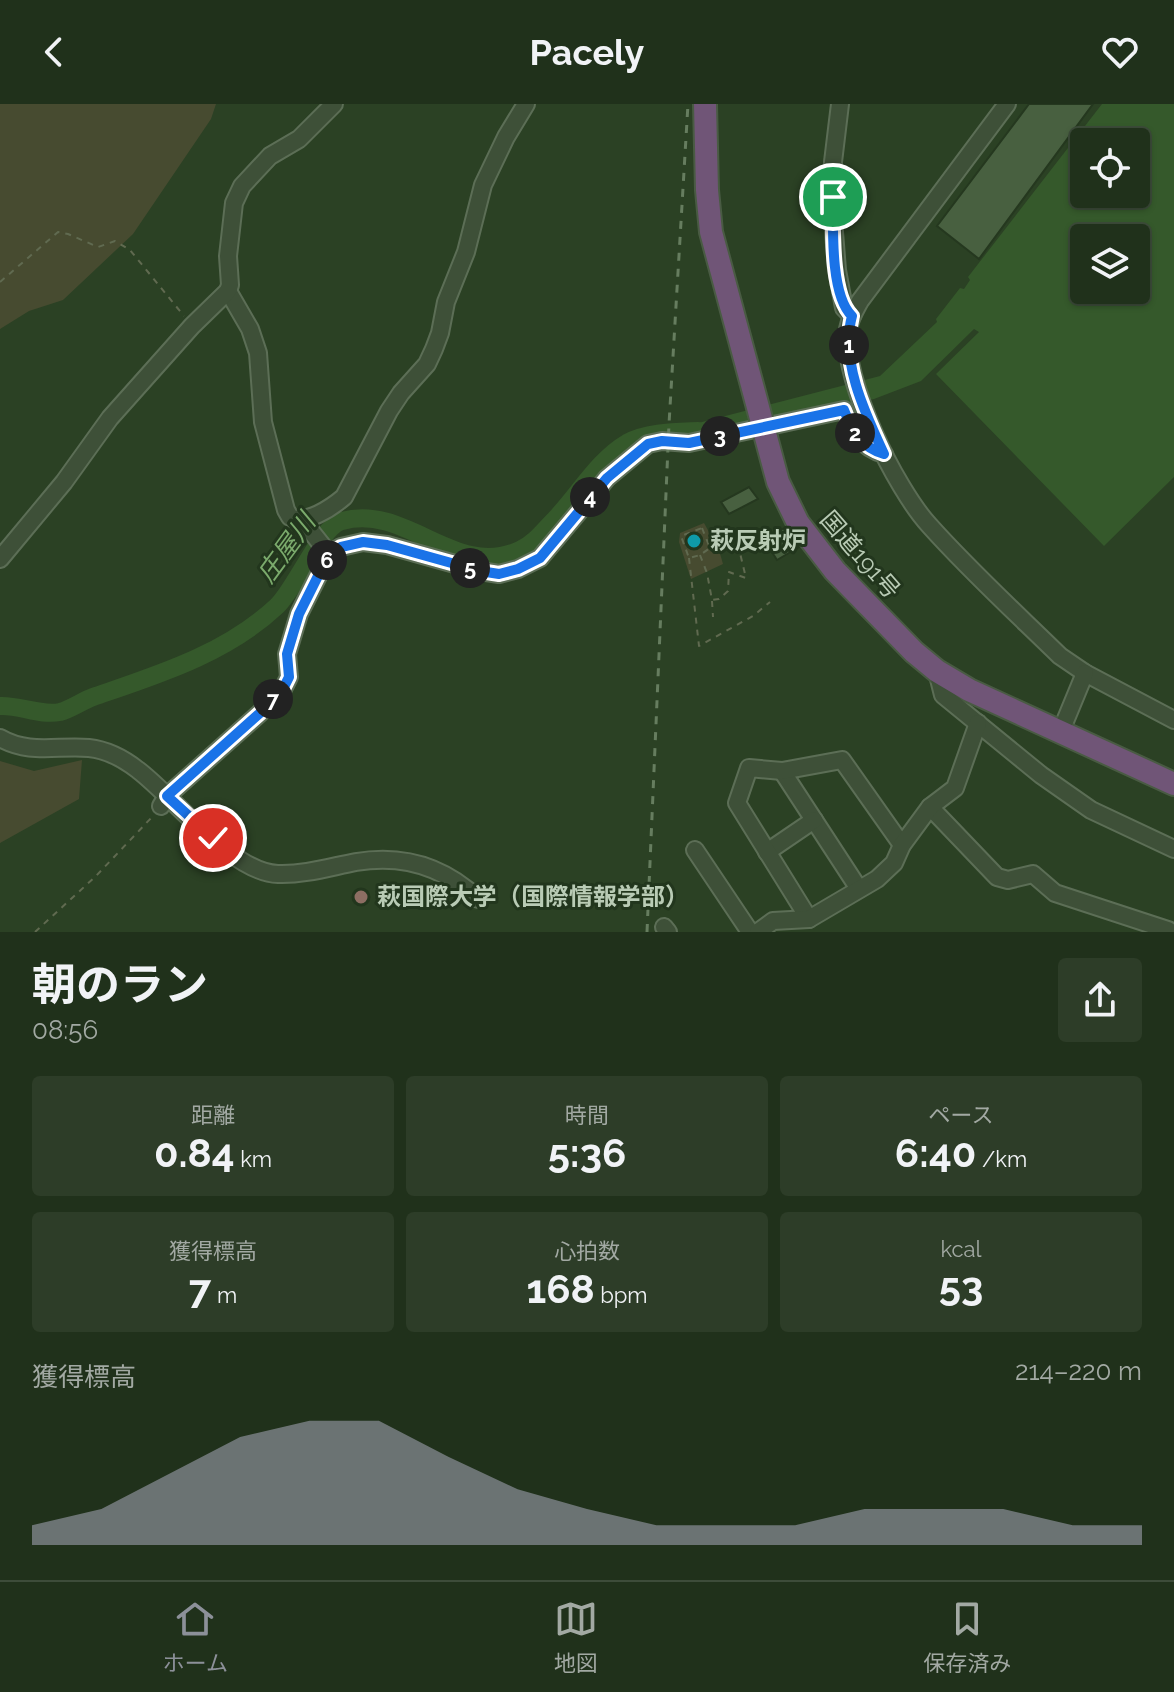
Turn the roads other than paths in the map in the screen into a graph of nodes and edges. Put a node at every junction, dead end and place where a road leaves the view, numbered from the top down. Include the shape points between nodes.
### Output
1 (334, 104) edge
2 (526, 104) edge
3 (705, 104) edge
4 (840, 104) edge
5 (1007, 104) edge
6 (228, 291) junction
7 (852, 316) junction
8 (762, 419) junction
9 (884, 454) junction
10 (302, 520) junction
11 (329, 554) junction
12 (0, 559) edge
13 (937, 671) junction
14 (1085, 673) junction
15 (1174, 720) edge
16 (978, 723) junction
17 (1061, 731) junction
18 (0, 738) edge
19 (782, 771) junction
20 (1174, 784) edge
21 (164, 801) junction
22 (930, 807) junction
23 (814, 820) junction
24 (902, 845) junction
25 (1174, 849) edge
26 (695, 850) dead end
27 (767, 852) junction
28 (859, 889) junction
29 (478, 899) dead end
30 (809, 919) junction
31 (750, 932) edge
32 (758, 932) edge
33 (1168, 932) edge

1 - 6 street via 242,186 234,203
2 - 10 street via 483,185 427,364 389,411 344,497
3 - 8 highway, 国道191号 via 711,232
4 - 7 street via 833,162 834,232 844,308
5 - 7 street
6 - 10 street via 258,353 263,422 286,510
6 - 12 street via 110,418
7 - 9 street via 848,330 855,381
8 - 9 street via 844,410 868,449
8 - 11 street via 689,443 648,444 607,478 540,558 518,569 480,571 363,542
8 - 13 highway, 国道191号 via 782,492 811,542 875,614
9 - 14 street via 928,525 1060,656
10 - 11 street
11 - 21 street via 299,614 284,687
13 - 16 street via 943,695
13 - 17 highway, 国道191号
14 - 15 street
14 - 17 street
16 - 22 street via 955,788
16 - 25 street via 1091,810
17 - 20 highway, 国道191号
18 - 21 street via 31,749 89,748 113,754 139,770
19 - 23 street
19 - 24 street via 842,760
19 - 27 street via 749,768 737,803
21 - 29 street via 245,864 274,874 397,859 442,872
22 - 24 street
22 - 33 street via 997,877 1033,874 1055,893
23 - 27 street
23 - 28 street
24 - 28 street via 894,863
26 - 31 street
27 - 30 street
28 - 30 street
30 - 32 street via 773,921

